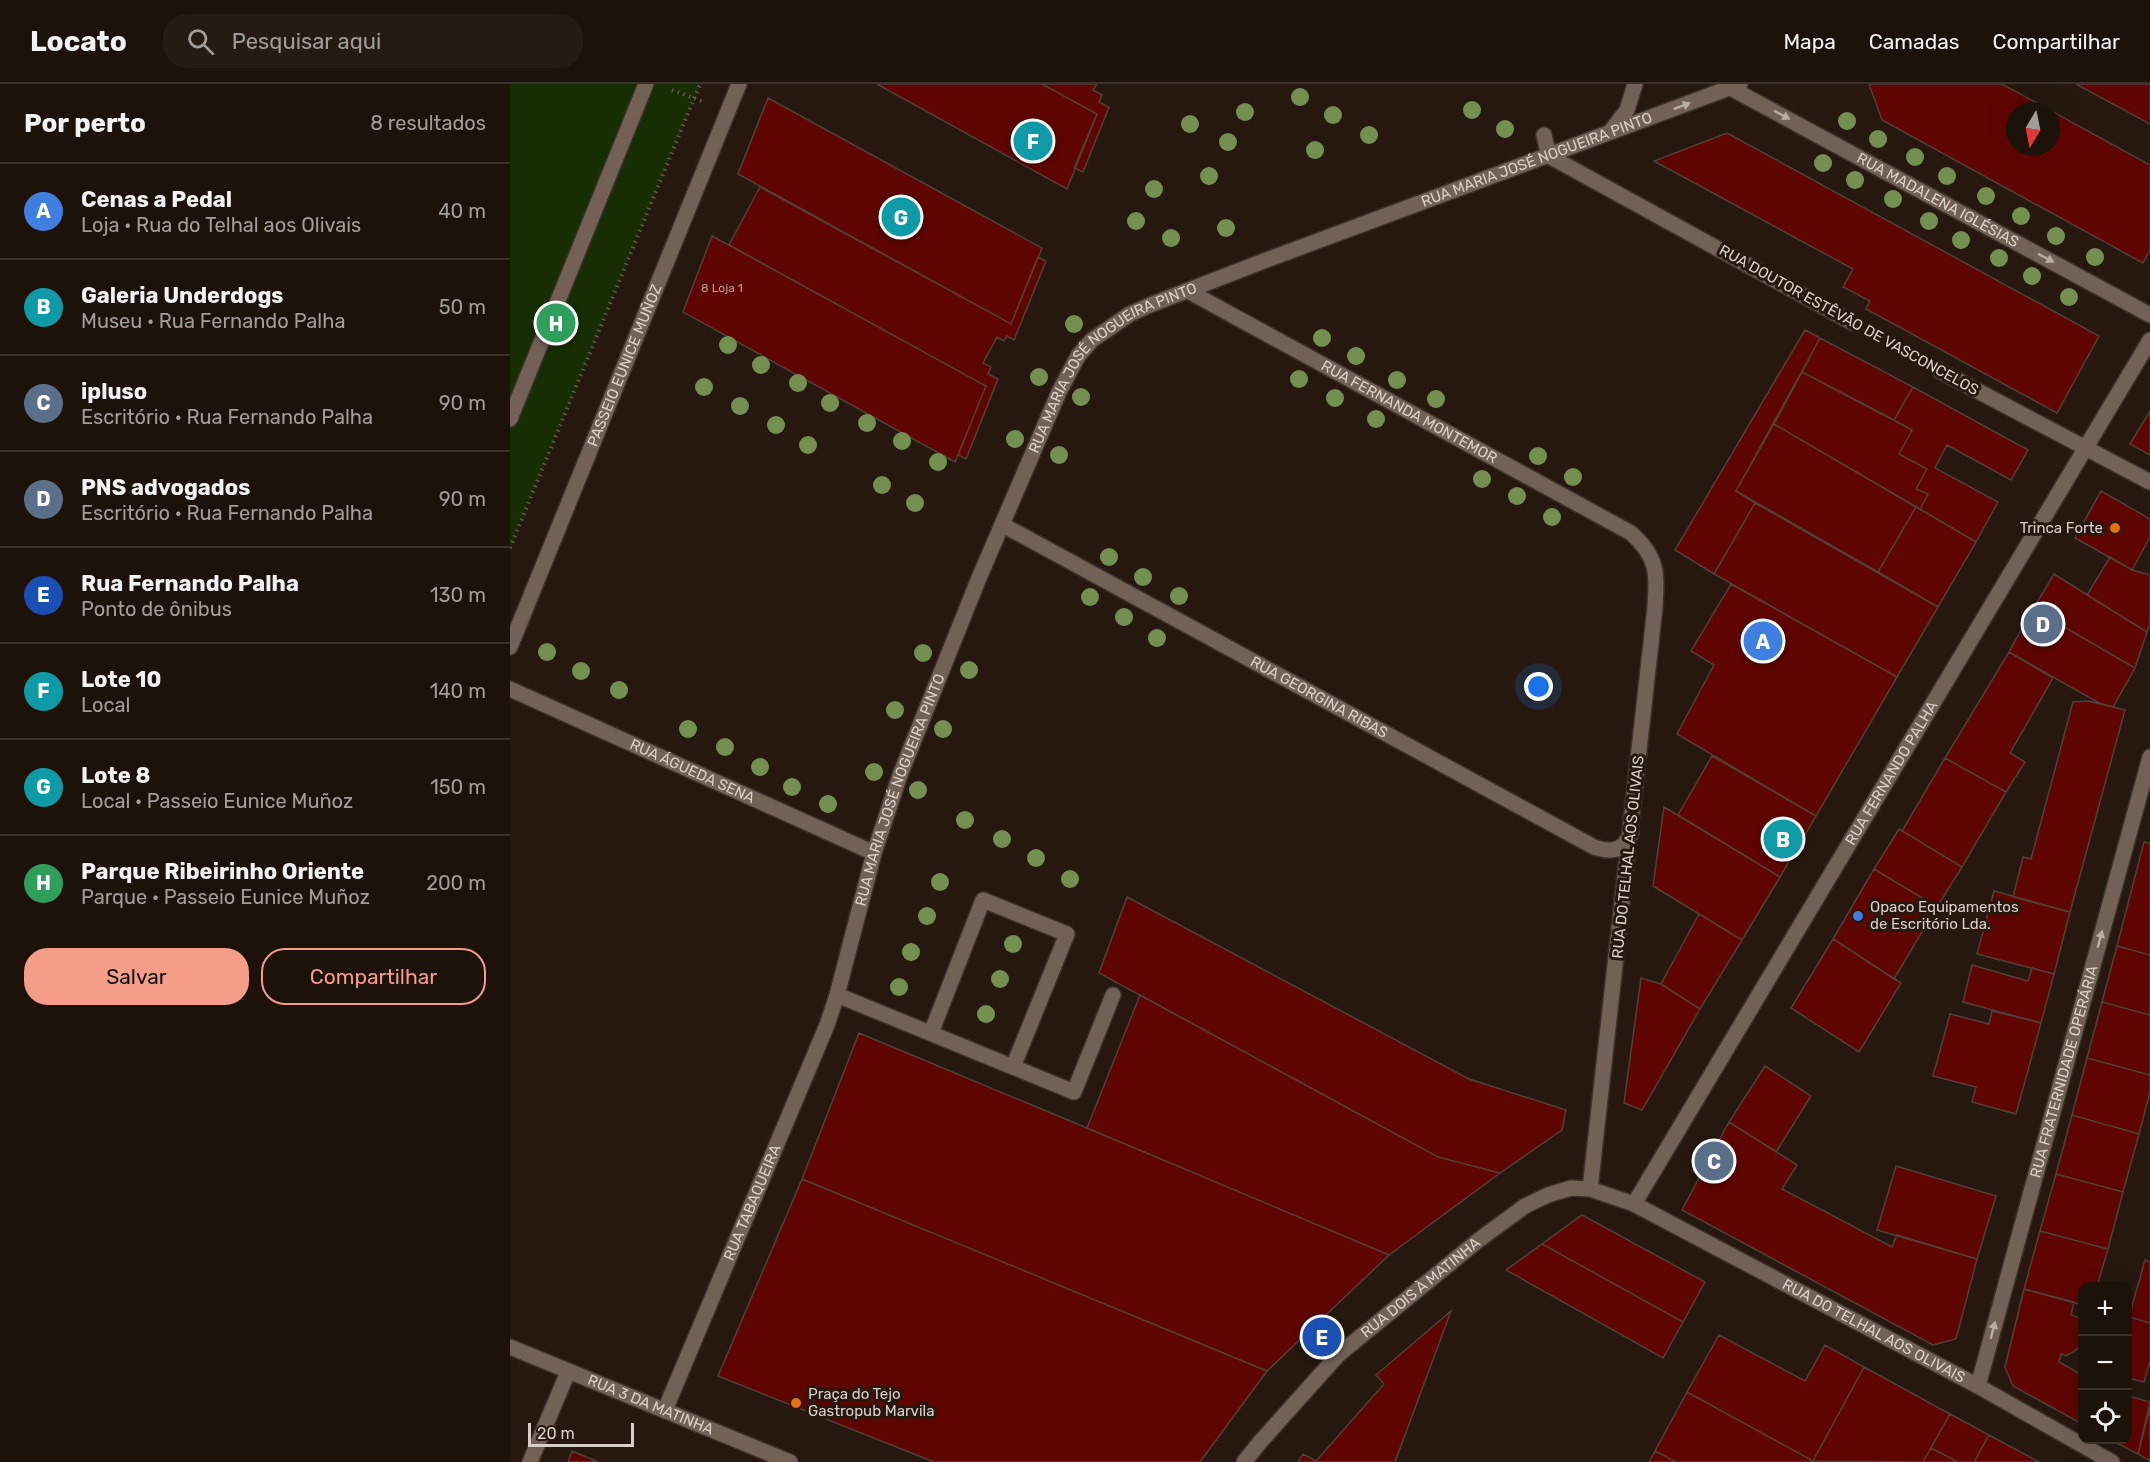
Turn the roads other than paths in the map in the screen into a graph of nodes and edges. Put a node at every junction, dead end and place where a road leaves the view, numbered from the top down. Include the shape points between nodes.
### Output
1 (646, 84) edge
2 (739, 84) edge
3 (1635, 84) edge
4 (1732, 85) edge
5 (1544, 135) dead end
6 (1608, 135) junction
7 (1549, 156) junction
8 (1188, 291) junction
9 (2150, 315) edge
10 (1853, 323) road end
11 (2150, 340) edge
12 (1940, 371) road end
13 (510, 419) edge
14 (2084, 448) junction
15 (2150, 482) edge
16 (1003, 525) junction
17 (1631, 533) joint
18 (510, 647) edge
19 (510, 689) edge
20 (2150, 757) edge
21 (1631, 833) junction
22 (874, 853) junction
23 (837, 995) junction
24 (1113, 995) dead end
25 (931, 1033) junction
26 (1013, 1067) junction
27 (1590, 1189) junction
28 (1634, 1204) junction
29 (510, 1347) edge
30 (567, 1372) junction
31 (1978, 1386) junction
32 (665, 1410) junction
33 (530, 1462) edge
34 (790, 1462) edge
35 (1244, 1462) edge
36 (2112, 1462) edge

1 - 13 street
2 - 18 street, PASSEIO EUNICE MUÑOZ
3 - 6 street via 1628,110
6 -> 4 street, RUA MARIA JOSÉ NOGUEIRA PINTO
4 -> 9 street, RUA MADALENA IGLÉSIAS
5 - 7 street
6 - 7 street, RUA MARIA JOSÉ NOGUEIRA PINTO
7 - 8 street, RUA MARIA JOSÉ NOGUEIRA PINTO
7 - 10 street, RUA DOUTOR ESTÊVÃO DE VASCONCELOS
8 - 16 street, RUA MARIA JOSÉ NOGUEIRA PINTO via 1130,314 1092,340 1078,356
8 - 17 street, RUA FERNANDA MONTEMOR
11 - 14 street, RUA FERNANDO PALHA
12 - 14 street, RUA DOUTOR ESTÊVÃO DE VASCONCELOS
14 - 15 street, RUA DOUTOR ESTÊVÃO DE VASCONCELOS
14 - 28 street, RUA FERNANDO PALHA
16 - 21 street, RUA GEORGINA RIBAS via 1594,847 1616,850 1625,845
16 - 22 street, RUA MARIA JOSÉ NOGUEIRA PINTO via 900,775
17 - 21 street, RUA DO TELHAL AOS OLIVAIS via 1647,550 1657,580
19 - 22 street, RUA ÁGUEDA SENA
31 -> 20 street, RUA FRATERNIDADE OPERÁRIA
21 - 27 street, RUA DO TELHAL AOS OLIVAIS
22 - 23 street, RUA MARIA JOSÉ NOGUEIRA PINTO
23 - 25 street
23 - 32 street, RUA TABAQUEIRA
24 - 26 street via 1074,1092
25 - 26 street
25 - 26 street via 983,900 1066,934
27 - 28 street, RUA DOIS À MATINHA
27 - 35 street, RUA DOIS À MATINHA via 1571,1188 1548,1195 1525,1206 1480,1239 1338,1355
28 - 31 street, RUA DO TELHAL AOS OLIVAIS
29 - 30 street, RUA 3 DA MATINHA
30 - 32 street, RUA 3 DA MATINHA
30 - 33 street
31 - 36 street, RUA DO TELHAL AOS OLIVAIS
32 - 34 street, RUA 3 DA MATINHA

